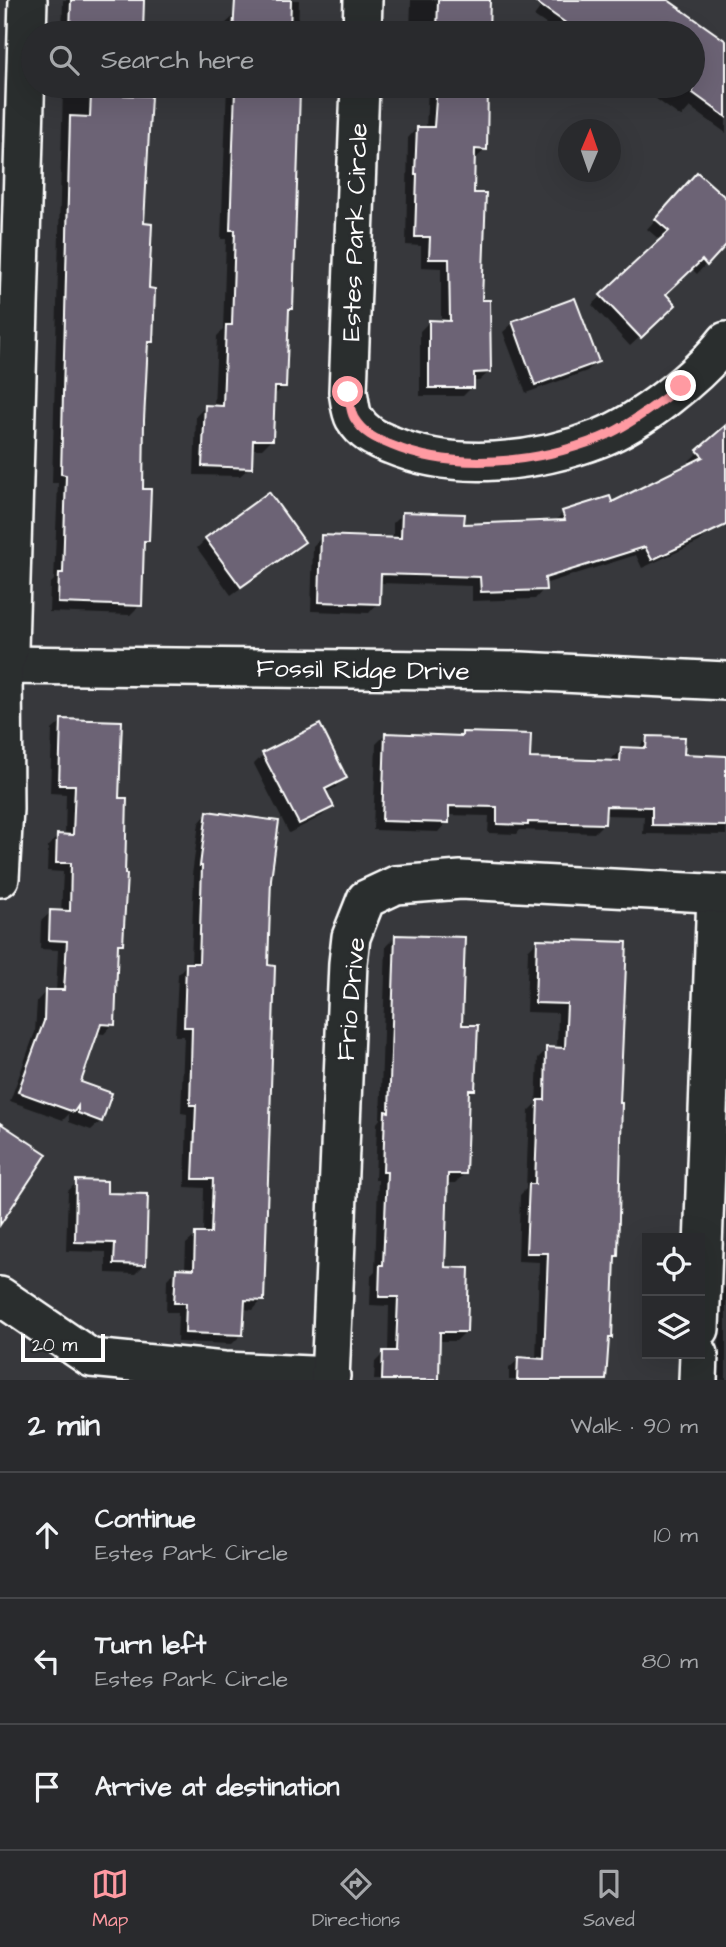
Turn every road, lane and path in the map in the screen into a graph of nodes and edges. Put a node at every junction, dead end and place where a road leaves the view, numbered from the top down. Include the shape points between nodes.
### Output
1 (28, 0) edge
2 (363, 0) edge
3 (27, 21) edge
4 (362, 21) edge
5 (25, 98) edge
6 (360, 98) edge
7 (726, 341) edge
8 (1, 665) edge
9 (726, 681) edge
10 (0, 878) edge
11 (721, 894) edge
12 (0, 1296) edge
13 (702, 1296) edge
14 (699, 1359) edge
15 (330, 1378) edge
16 (698, 1380) edge

1 - 3 street
2 - 4 street
5 - 8 street via 9,649
6 - 7 street, Estes Park Circle via 348,392 352,416 369,436 407,452 447,460 520,458 567,449 602,437 642,414 681,386
8 - 9 street, Fossil Ridge Drive via 507,671
8 - 10 street via 4,809
11 - 13 street
11 - 15 street, Frio Drive via 461,880 396,885 366,899 351,937 348,963
12 - 15 street via 91,1358
14 - 16 street

